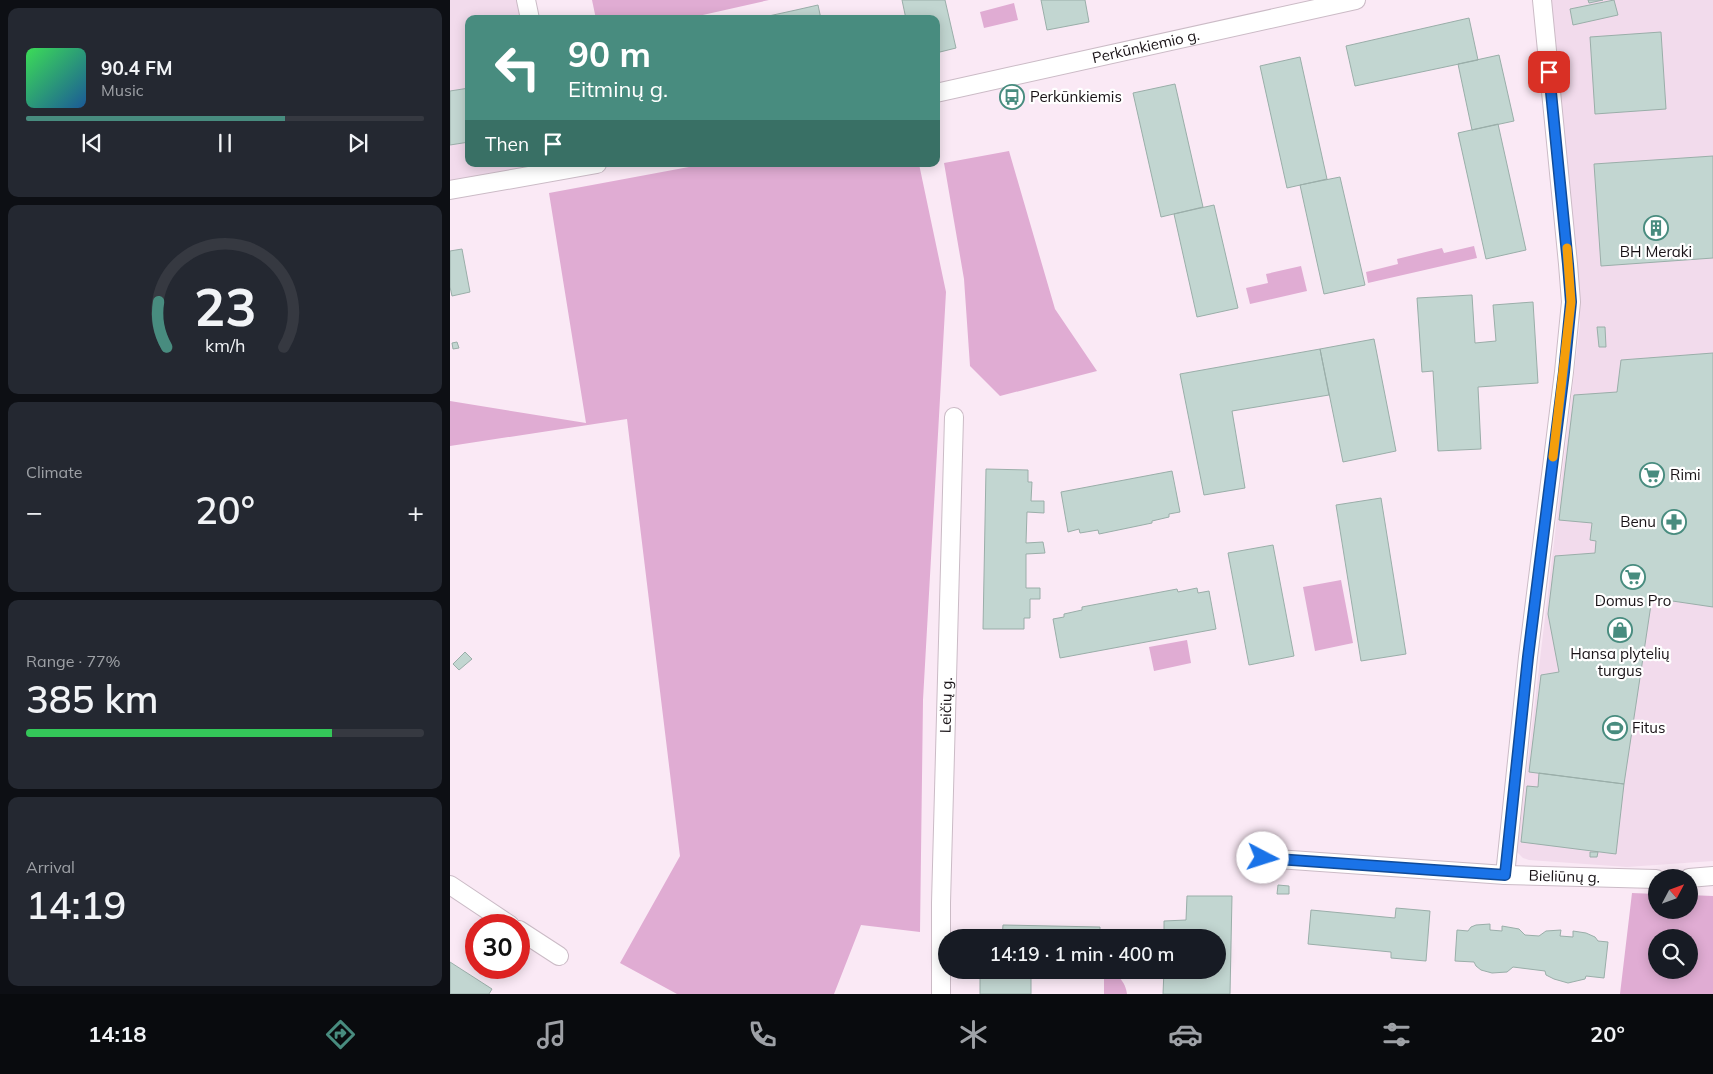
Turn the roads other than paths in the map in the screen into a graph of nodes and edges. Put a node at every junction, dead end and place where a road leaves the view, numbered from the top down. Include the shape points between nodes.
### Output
1 (526, 0) edge
2 (1356, 0) edge
3 (1542, 0) edge
4 (529, 15) edge
5 (940, 92) edge
6 (565, 167) edge
7 (450, 190) edge
8 (954, 417) dead end
9 (1263, 858) dead end
10 (1505, 875) junction
11 (1713, 876) edge
12 (1698, 877) edge
13 (1648, 879) edge
14 (450, 885) edge
15 (494, 914) edge
16 (530, 937) edge
17 (559, 956) dead end
18 (941, 994) edge

1 - 4 street
2 - 5 street, Perkūnkiemio g.
3 - 10 street via 1571,302
6 - 7 street
8 - 18 street, Leičių g.
9 - 10 street, Bieliūnų g.
10 - 13 street, Bieliūnų g.
11 - 12 street
14 - 15 street
16 - 17 street

